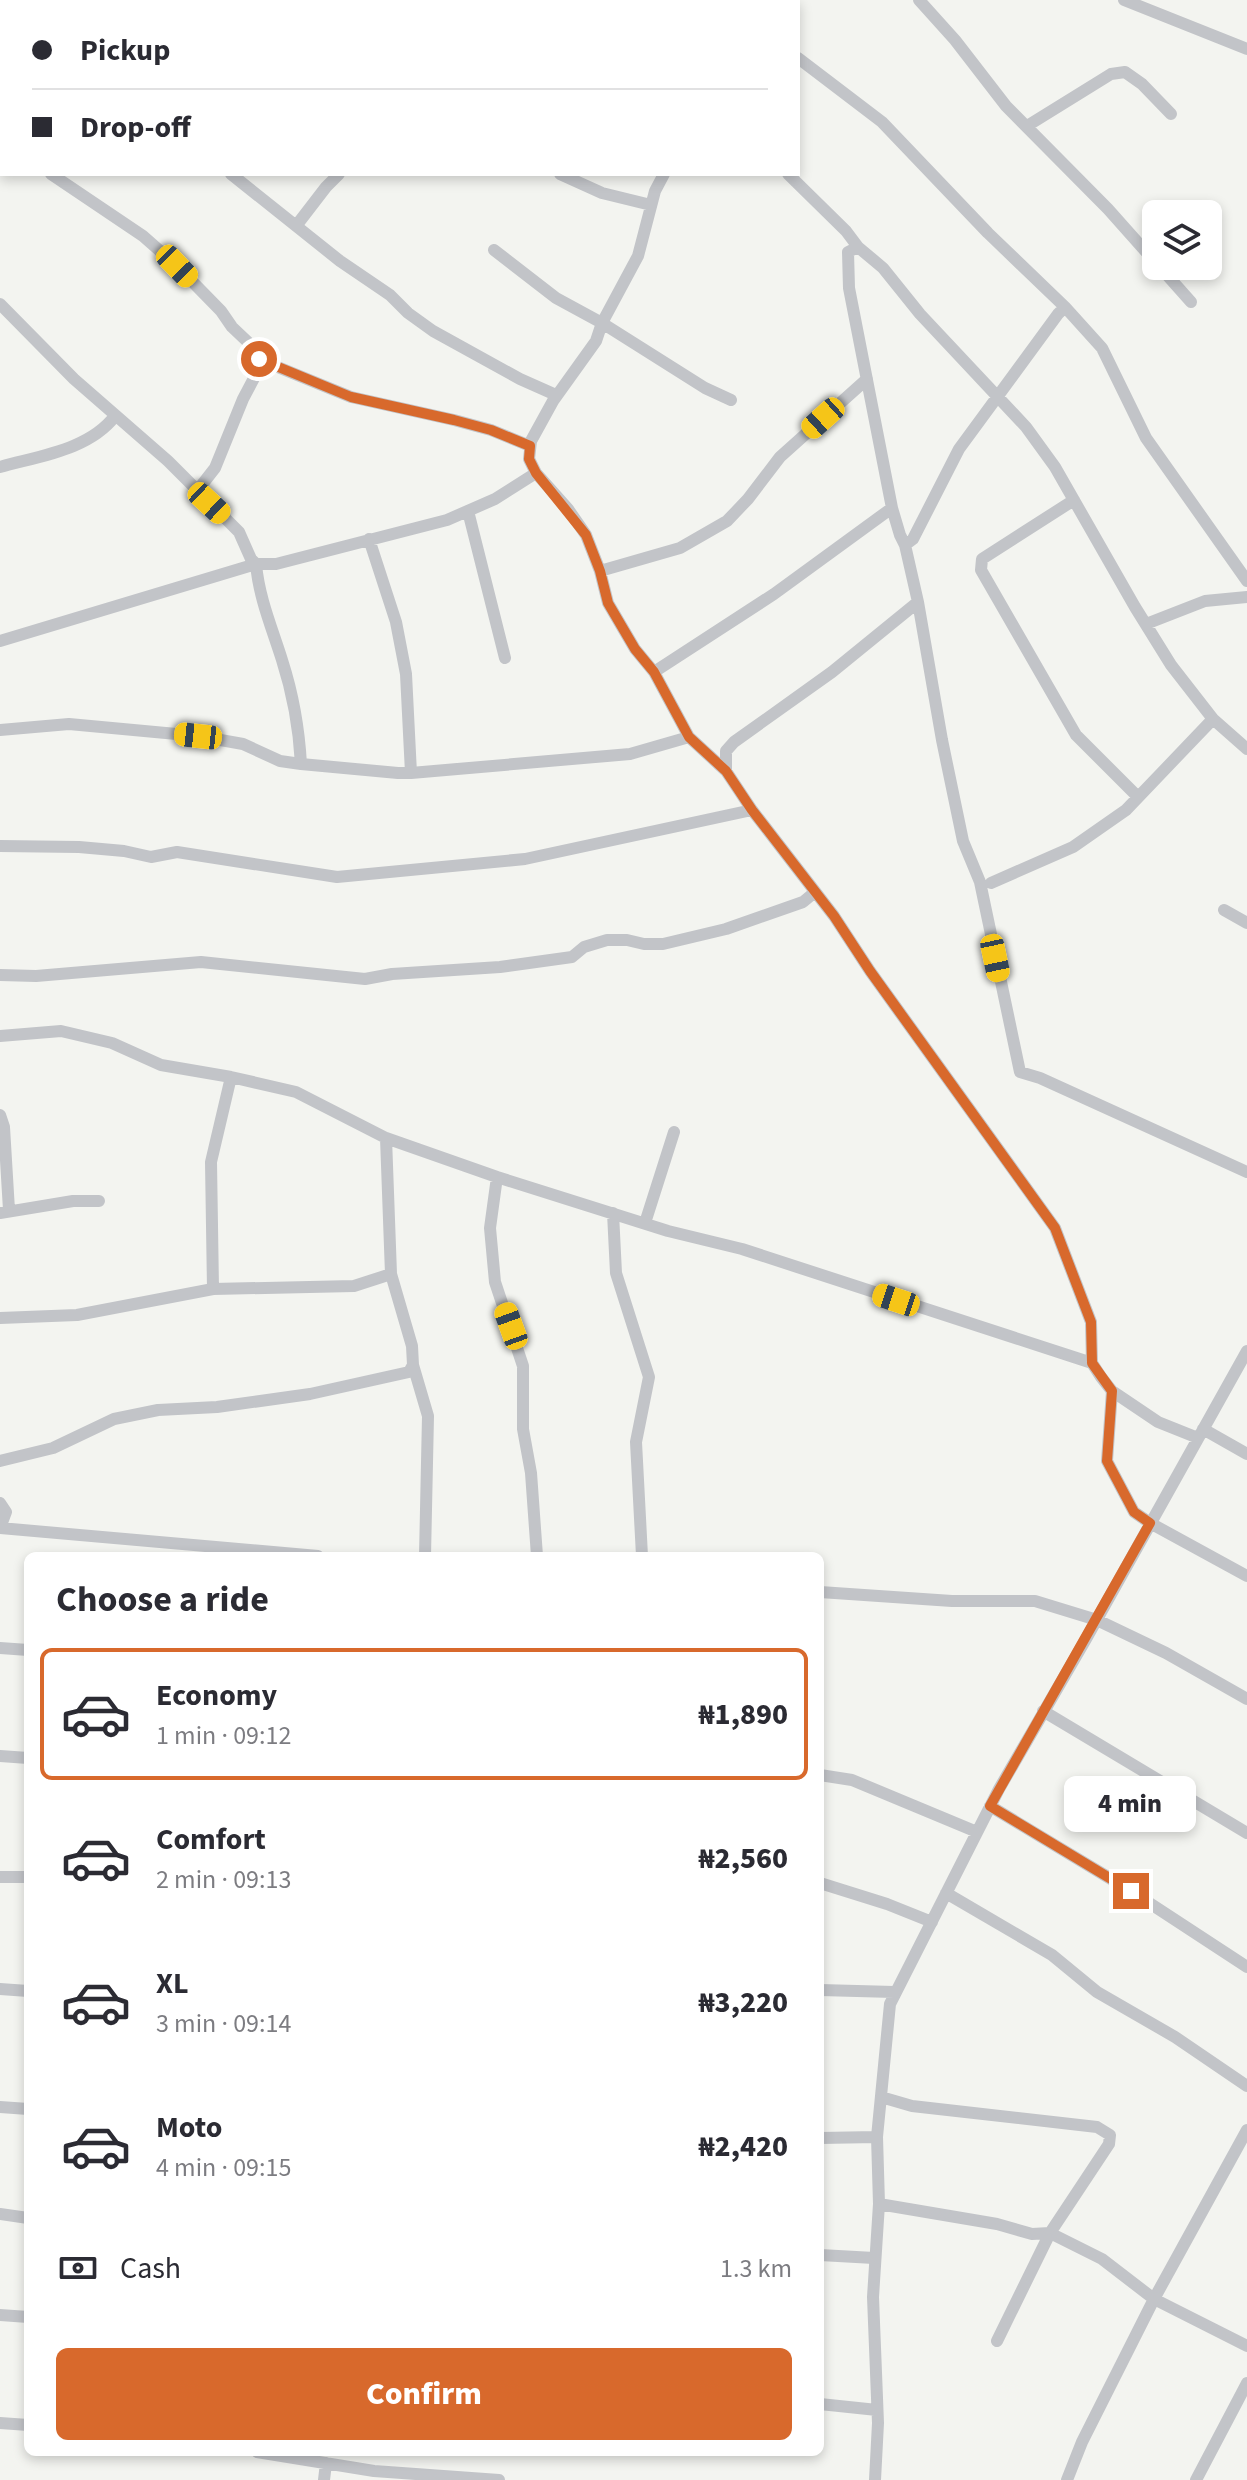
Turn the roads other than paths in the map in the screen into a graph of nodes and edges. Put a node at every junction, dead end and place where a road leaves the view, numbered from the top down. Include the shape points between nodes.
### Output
1 (919, 0) edge
2 (1124, 0) edge
3 (1247, 49) edge
4 (800, 60) edge
5 (1171, 114) dead end
6 (1027, 126) junction
7 (54, 176) edge
8 (233, 176) edge
9 (337, 176) edge
10 (564, 176) edge
11 (663, 176) edge
12 (790, 176) edge
13 (651, 205) junction
14 (296, 226) junction
15 (858, 247) junction
16 (1142, 247) edge
17 (494, 250) dead end
18 (1172, 280) edge
19 (1191, 302) dead end
20 (0, 304) edge
21 (1065, 307) junction
22 (602, 323) junction
23 (263, 361) junction
24 (867, 379) junction
25 (556, 395) junction
26 (731, 400) dead end
27 (115, 416) junction
28 (530, 446) junction
29 (0, 467) edge
30 (536, 473) junction
31 (197, 491) junction
32 (1074, 500) junction
33 (892, 508) junction
34 (468, 511) junction
35 (369, 539) junction
36 (905, 545) junction
37 (256, 564) junction
38 (600, 571) junction
39 (1247, 581) edge
40 (1247, 597) edge
41 (918, 602) junction
42 (1146, 624) junction
43 (0, 641) edge
44 (505, 658) dead end
45 (654, 672) junction
46 (1213, 719) junction
47 (0, 730) edge
48 (689, 737) junction
49 (1247, 749) edge
50 (301, 764) junction
51 (726, 771) junction
52 (411, 773) junction
53 (1137, 796) junction
54 (752, 810) junction
55 (0, 846) edge
56 (991, 883) dead end
57 (815, 892) junction
58 (1224, 910) dead end
59 (1247, 923) edge
60 (0, 975) edge
61 (0, 1036) edge
62 (231, 1077) junction
63 (0, 1115) edge
64 (674, 1132) dead end
65 (386, 1138) junction
66 (1247, 1172) edge
67 (497, 1177) junction
68 (99, 1201) dead end
69 (5, 1212) edge
70 (613, 1213) junction
71 (645, 1223) junction
72 (391, 1274) junction
73 (213, 1289) junction
74 (0, 1318) edge
75 (1247, 1351) edge
76 (1092, 1363) junction
77 (413, 1365) junction
78 (1112, 1391) junction
79 (1200, 1434) junction
80 (1247, 1454) edge
81 (0, 1461) edge
82 (0, 1503) edge
83 (1150, 1523) junction
84 (0, 1528) edge
85 (144, 1542) junction
86 (146, 1552) edge
87 (268, 1552) edge
88 (425, 1552) edge
89 (537, 1552) edge
90 (642, 1552) edge
91 (1247, 1576) edge
92 (824, 1592) edge
93 (1097, 1620) junction
94 (0, 1648) edge
95 (24, 1650) edge
96 (1247, 1699) edge
97 (1043, 1711) junction
98 (0, 1756) edge
99 (24, 1758) edge
100 (824, 1776) edge
101 (990, 1806) junction
102 (977, 1832) junction
103 (1247, 1833) edge
104 (0, 1877) edge
105 (24, 1877) edge
106 (824, 1884) edge
107 (946, 1893) junction
108 (932, 1922) junction
109 (1247, 1967) edge
110 (0, 1989) edge
111 (824, 1990) edge
112 (24, 1991) edge
113 (894, 1992) junction
114 (1247, 2086) edge
115 (881, 2097) junction
116 (0, 2107) edge
117 (24, 2109) edge
118 (1247, 2130) edge
119 (877, 2137) junction
120 (824, 2138) edge
121 (879, 2204) junction
122 (0, 2214) edge
123 (24, 2217) edge
124 (1050, 2233) junction
125 (824, 2255) edge
126 (874, 2258) junction
127 (1154, 2299) junction
128 (0, 2315) edge
129 (24, 2317) edge
130 (997, 2341) dead end
131 (1247, 2346) edge
132 (1247, 2383) edge
133 (824, 2404) edge
134 (877, 2410) junction
135 (0, 2423) edge
136 (24, 2425) edge
137 (296, 2456) edge
138 (326, 2463) junction
139 (324, 2480) edge
140 (499, 2480) edge
141 (875, 2480) edge
142 (1067, 2480) edge
143 (1196, 2480) edge

1 - 6 street
2 - 3 street
4 - 21 street via 882,122
5 - 6 street via 1125,72 1111,74
6 - 16 street
7 - 23 street via 143,236 177,266
8 - 14 street
9 - 14 street
10 - 13 street via 602,193
11 - 13 street
12 - 15 street
13 - 22 street via 638,256
14 - 25 street via 433,331
15 - 24 street via 848,252 849,288
15 - 32 street via 1026,427
17 - 22 street via 556,298
18 - 19 street
20 - 27 street
21 - 36 street via 959,449 913,539
21 - 39 street via 1102,348 1146,438
22 - 25 street via 596,341
22 - 26 street
23 - 28 street via 351,397 491,430
23 - 31 street via 215,468
24 - 33 street
24 - 38 street via 780,457 727,521 680,548
25 - 28 street
27 - 29 street via 86,441
27 - 31 street
28 - 30 street
30 - 34 street
30 - 38 street via 586,535
31 - 37 street via 239,532
32 - 42 street
32 - 53 street via 982,559 981,570 1076,735
33 - 36 street
33 - 45 street
34 - 35 street
34 - 44 street
35 - 37 street via 276,564
35 - 52 street via 396,622 406,674
36 - 41 street
37 - 43 street
37 - 50 street via 299,727
38 - 45 street via 608,603
40 - 42 street via 1205,601
41 - 51 street via 734,742 726,751
41 - 66 street via 963,841 980,882 1020,1072
42 - 46 street
45 - 48 street
46 - 49 street
46 - 53 street
47 - 50 street via 69,724 198,736 243,744 280,761
48 - 51 street
48 - 52 street via 630,754
50 - 52 street
51 - 54 street
53 - 56 street via 1126,810 1073,847
54 - 55 street via 525,859 337,877 177,852 151,857 79,847
54 - 57 street
57 - 60 street via 803,902 726,929 663,944 607,940 572,957 500,967 365,979 201,962
57 - 76 street via 1055,1228 1091,1322
58 - 59 street
61 - 62 street via 61,1031 112,1043 161,1065
62 - 65 street via 296,1092
62 - 73 street via 211,1162
63 - 69 street
64 - 71 street
65 - 67 street
65 - 72 street
67 - 70 street
67 - 89 street via 490,1228 495,1282 523,1366 523,1429
68 - 69 street
70 - 71 street
70 - 90 street via 616,1273 649,1377 636,1442
71 - 76 street via 742,1249
72 - 73 street via 354,1286
72 - 77 street
73 - 74 street via 77,1315
75 - 79 street
76 - 78 street
77 - 81 street via 402,1375 310,1394 114,1419 53,1448
77 - 88 street via 428,1416
78 - 79 street via 1158,1422
78 - 83 street via 1107,1461 1134,1512
79 - 80 street
79 - 83 street
82 - 84 street via 6,1512
83 - 91 street
83 - 93 street
84 - 85 street
85 - 86 street
85 - 87 street
92 - 93 street via 1035,1601
93 - 96 street
93 - 97 street
94 - 95 street
97 - 101 street
97 - 103 street
98 - 99 street
100 - 102 street via 852,1780
101 - 102 street
101 - 109 street
102 - 107 street
104 - 105 street
106 - 108 street
107 - 108 street
107 - 114 street via 1052,1955 1097,1992
108 - 113 street
110 - 112 street
111 - 113 street
113 - 115 street
115 - 119 street
115 - 124 street via 912,2106 1097,2127 1110,2135
116 - 117 street
118 - 127 street
119 - 120 street
119 - 121 street
121 - 124 street
121 - 126 street
122 - 123 street
124 - 127 street via 1102,2259
124 - 130 street
125 - 126 street
126 - 134 street
127 - 131 street
127 - 142 street
128 - 129 street
132 - 143 street
133 - 134 street
134 - 141 street
135 - 136 street
137 - 138 street
138 - 139 street
138 - 140 street

